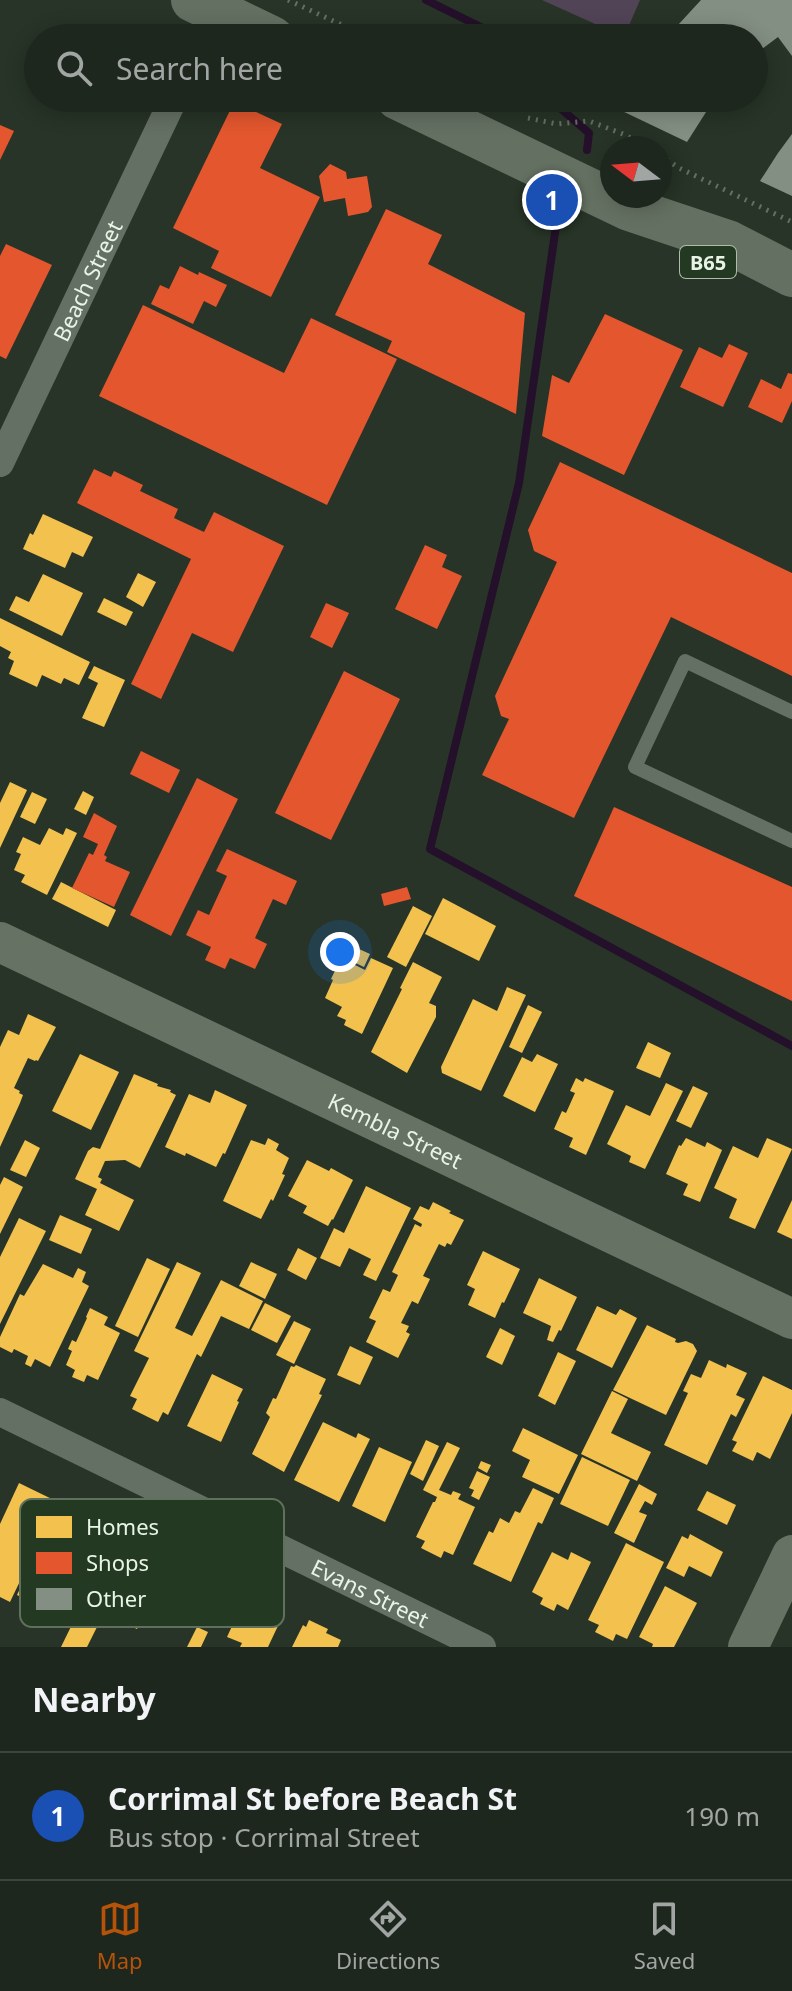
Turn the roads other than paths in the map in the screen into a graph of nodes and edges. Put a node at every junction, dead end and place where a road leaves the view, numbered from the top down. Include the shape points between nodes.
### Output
1 (204, 16) edge
2 (229, 24) edge
3 (167, 112) edge
4 (427, 112) edge
5 (629, 209) junction
6 (792, 275) edge
7 (792, 306) edge
8 (4, 445) edge
9 (792, 712) edge
10 (792, 841) edge
11 (0, 942) edge
12 (792, 1319) edge
13 (0, 1412) edge
14 (178, 1499) edge
15 (284, 1550) edge
16 (792, 1555) edge
17 (482, 1647) edge
18 (748, 1647) edge

1 - 2 main road
3 - 8 street, Beach Street
4 - 5 main road, B65
5 - 6 main road, B65 via 728,242
5 - 7 main road, B65 via 714,266
9 - 10 lane via 685,661 635,767
11 - 12 street, Kembla Street
13 - 14 street, Evans Street
15 - 17 street, Evans Street
16 - 18 street

